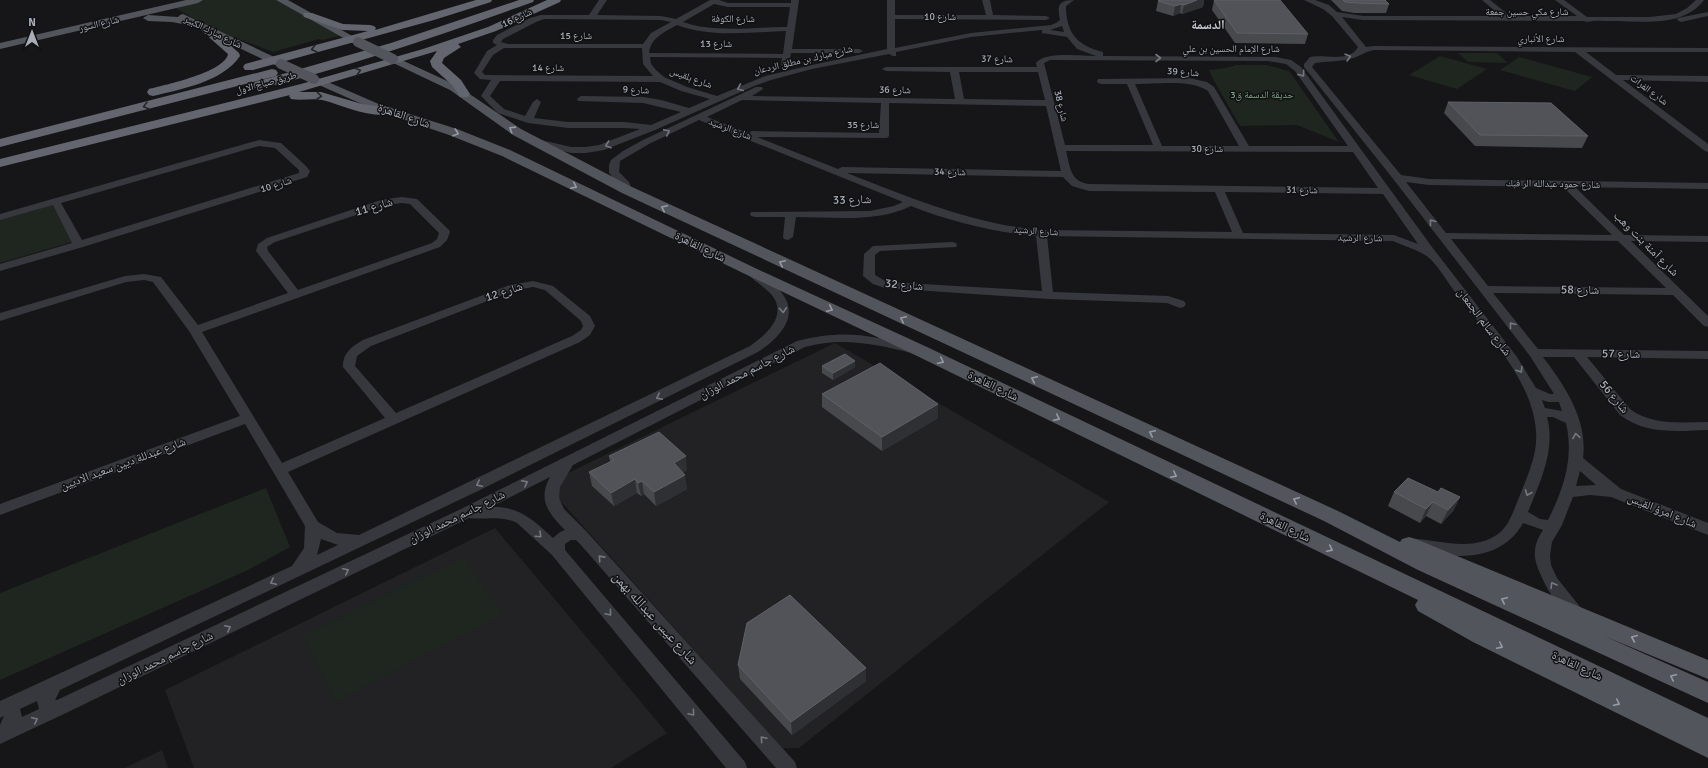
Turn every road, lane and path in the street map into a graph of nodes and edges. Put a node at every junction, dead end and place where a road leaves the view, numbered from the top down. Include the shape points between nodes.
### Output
1 (198, 0) edge
2 (506, 0) edge
3 (529, 0) edge
4 (556, 0) edge
5 (603, 0) edge
6 (891, 0) edge
7 (986, 0) edge
8 (1055, 0) edge
9 (1070, 0) edge
10 (1308, 0) edge
11 (1486, 0) edge
12 (1559, 0) edge
13 (1700, 0) edge
14 (714, 1) edge
15 (284, 2) edge
16 (482, 2) edge
17 (165, 3) edge
18 (795, 3) edge
19 (135, 5) dead end
20 (1695, 7) junction
21 (1062, 11) junction
22 (1708, 13) edge
23 (1335, 14) junction
24 (308, 15) junction
25 (891, 17) junction
26 (592, 18) junction
27 (990, 18) junction
28 (1046, 18) dead end
29 (1509, 19) junction
30 (1064, 20) junction
31 (678, 21) junction
32 (1588, 21) junction
33 (192, 23) junction
34 (1346, 26) junction
35 (791, 29) junction
36 (54, 31) junction
37 (208, 31) junction
38 (481, 33) junction
39 (1071, 38) junction
40 (0, 40) edge
41 (355, 41) junction
42 (505, 45) junction
43 (0, 46) edge
44 (646, 46) junction
45 (1361, 47) junction
46 (1578, 49) junction
47 (1708, 50) edge
48 (859, 51) dead end
49 (892, 52) junction
50 (787, 53) junction
51 (645, 55) junction
52 (1059, 58) junction
53 (1132, 58) junction
54 (394, 59) junction
55 (1268, 59) junction
56 (1322, 59) junction
57 (276, 62) junction
58 (886, 69) dead end
59 (954, 69) junction
60 (1041, 70) junction
61 (783, 74) junction
62 (1614, 77) junction
63 (497, 78) junction
64 (661, 79) junction
65 (1708, 79) edge
66 (318, 80) junction
67 (761, 80) junction
68 (1101, 81) dead end
69 (1130, 81) junction
70 (771, 84) junction
71 (464, 94) junction
72 (716, 98) junction
73 (741, 98) junction
74 (581, 99) dead end
75 (127, 100) junction
76 (885, 100) junction
77 (537, 102) dead end
78 (960, 102) junction
79 (1048, 103) junction
80 (387, 111) junction
81 (688, 111) junction
82 (197, 114) junction
83 (699, 118) junction
84 (134, 119) junction
85 (92, 120) junction
86 (528, 120) junction
87 (652, 128) junction
88 (1342, 132) junction
89 (1360, 132) junction
90 (0, 133) edge
91 (744, 134) junction
92 (808, 135) junction
93 (629, 137) junction
94 (0, 140) edge
95 (533, 141) junction
96 (646, 142) junction
97 (0, 143) edge
98 (1706, 146) edge
99 (1060, 148) junction
100 (781, 149) junction
101 (1159, 149) junction
102 (1246, 149) junction
103 (1355, 149) junction
104 (0, 154) edge
105 (0, 158) edge
106 (0, 163) edge
107 (834, 170) junction
108 (1066, 174) junction
109 (1398, 178) junction
110 (1708, 186) edge
111 (1570, 188) junction
112 (1219, 189) junction
113 (627, 190) junction
114 (1386, 191) junction
115 (1708, 192) edge
116 (1409, 193) junction
117 (56, 202) junction
118 (911, 202) junction
119 (756, 214) dead end
120 (791, 214) junction
121 (0, 217) edge
122 (1410, 224) junction
123 (1041, 233) junction
124 (1240, 236) junction
125 (1443, 236) junction
126 (788, 237) dead end
127 (1394, 238) junction
128 (1622, 238) junction
129 (1708, 239) edge
130 (79, 245) junction
131 (952, 245) dead end
132 (1432, 255) junction
133 (0, 268) edge
134 (750, 271) junction
135 (1450, 277) junction
136 (1473, 277) junction
137 (1484, 289) junction
138 (1676, 292) junction
139 (294, 294) junction
140 (1048, 295) junction
141 (1180, 304) dead end
142 (881, 309) junction
143 (0, 317) edge
144 (1708, 323) edge
145 (195, 330) junction
146 (880, 332) junction
147 (920, 351) junction
148 (1534, 353) junction
149 (1577, 353) junction
150 (1708, 355) edge
151 (682, 386) junction
152 (1532, 390) junction
153 (696, 398) junction
154 (1564, 398) junction
155 (1540, 412) junction
156 (247, 418) junction
157 (394, 419) junction
158 (1572, 420) junction
159 (1708, 426) edge
160 (1576, 459) junction
161 (568, 462) junction
162 (279, 470) junction
163 (1568, 492) junction
164 (1616, 493) junction
165 (0, 510) edge
166 (466, 513) junction
167 (1520, 513) junction
168 (1331, 516) junction
169 (1554, 525) junction
170 (313, 526) junction
171 (1708, 529) edge
172 (582, 536) junction
173 (363, 539) junction
174 (1402, 541) junction
175 (557, 551) junction
176 (295, 572) junction
177 (1396, 581) junction
178 (1578, 615) junction
179 (1708, 670) edge
180 (53, 686) junction
181 (1708, 693) edge
182 (60, 708) junction
183 (2, 709) edge
184 (1708, 728) edge
185 (0, 736) edge
186 (1708, 747) edge
187 (732, 766) edge
188 (788, 768) edge

1 - 17 main road, شارع السور
2 -> 85 highway, طريق صباح الاول via 329,57
3 - 84 highway, طريق صباح الاول via 344,62
4 - 38 highway
5 - 26 street
6 - 25 street
7 - 27 street
8 - 21 street
9 - 21 street via 1063,5
10 - 23 street via 1326,7
11 - 29 street
12 - 32 street
13 - 20 street, شارع مكي حسين جمعة
14 - 18 street, شارع الكوفة via 728,4
14 - 31 street
15 - 24 main road
16 - 24 highway via 370,28 344,27
16 - 41 highway
17 - 33 main road, شارع مبارك الكبير
17 - 36 main road, شارع السور
18 - 35 street, شارع الكوفة
19 - 36 main road
20 - 22 street
20 - 32 street, شارع مكي حسين جمعة via 1685,14 1662,19
21 - 30 street
22 - 32 street, شارع مكي حسين جمعة via 1670,22
23 - 29 street, شارع مكي حسين جمعة via 1363,18
23 - 34 street
24 - 41 main road
25 - 27 street, شارع 10
25 - 49 street
26 - 31 street, شارع 16 via 661,18
26 - 42 street, شارع 16 via 535,19 498,38 498,43
27 - 28 street, شارع 10
29 - 32 street, شارع مكي حسين جمعة
30 - 39 street
30 - 49 street, شارع مبارك بن مطلق الردعان via 1052,27 979,33
31 - 35 street, شارع الكوفة via 684,25 702,28
31 - 44 street via 654,35
32 - 34 street, شارع مكي حسين جمعة via 1372,21
33 - 36 main road via 167,19 141,19
33 - 37 main road, شارع مبارك الكبير
34 - 45 street
35 - 50 street, شارع الكوفة
36 - 40 main road, شارع السور
36 - 43 main road, شارع السور
37 - 57 main road, شارع مبارك الكبير
37 - 75 highway via 233,52 234,56 230,62 207,74
38 - 54 highway
38 - 71 highway via 436,59 436,66 457,83
39 - 49 street, شارع مبارك بن مطلق الردعان via 1058,32 1040,31 991,34
39 - 52 street via 1074,54
39 - 53 street, شارع الإمام الحسين بن علي via 1081,48 1093,52
41 - 54 main road, شارع القاهرة, bridge
41 -> 57 highway
42 - 44 street, شارع 15
42 - 63 street, شارع 14 via 491,51 478,72 483,77
44 - 51 street
45 - 46 street, شارع الأنباري
56 -> 45 street, شارع الإمام الحسين بن علي via 1349,57 1357,54
46 - 47 street, شارع الأنباري
46 - 62 street, شارع الفرات
48 - 50 street, شارع 13
49 - 61 street, شارع مبارك بن مطلق الردعان
49 - 70 street, شارع مبارك بن مطلق الردعان via 806,72
50 - 51 street, شارع 13
50 - 61 street, شارع الكوفة
51 - 64 street, شارع بلقيس via 648,68
52 - 53 street
52 - 60 street via 1041,61
53 -> 55 street, شارع الإمام الحسين بن علي
66 -> 54 highway
54 - 71 main road, شارع القاهرة
55 - 56 street, شارع الإمام الحسين بن علي
55 -> 88 street, شارع سالم الجمعان via 1288,62 1297,68
56 - 89 street, شارع سالم الجمعان via 1310,62 1308,67
57 - 66 main road, شارع القاهرة, bridge
57 - 75 highway
58 - 59 street, شارع 37
59 - 60 street, شارع 37
59 - 78 street
60 - 79 street, شارع 38
61 - 67 street, شارع مبارك بن مطلق الردعان
62 - 65 street
62 - 98 street, شارع الفرات
63 - 64 street, شارع 14
63 - 86 street via 485,96 501,111
64 - 72 street, شارع بلقيس
66 - 80 main road, شارع القاهرة
66 - 82 highway
67 - 70 street
67 -> 72 street, شارع مبارك بن مطلق الردعان
68 - 69 street, شارع 39
69 - 101 street
69 - 102 street, شارع 39 via 1191,81 1206,85 1211,89
70 - 73 street, شارع مبارك بن مطلق الردعان
95 -> 71 main road, شارع القاهرة via 505,125
72 - 81 street, شارع مبارك بن مطلق الردعان
73 - 76 street, شارع 36
73 - 83 street, شارع مبارك بن مطلق الردعان
74 - 81 street, شارع 9 via 643,100
75 - 90 highway
76 - 78 street, شارع 36
76 - 92 street, شارع 35 via 884,136
77 - 86 street
78 - 79 street, شارع 36
79 - 99 street, شارع 38
82 -> 80 highway via 306,95 327,97 367,110
80 -> 134 main road, شارع القاهرة via 453,132 506,153
81 - 87 street, شارع مبارك بن مطلق الردعان
82 - 106 highway
83 - 91 street, شارع الرشيد
96 -> 83 street, شارع مبارك بن مطلق الردعان
84 - 104 highway, طريق صباح الاول
84 - 105 highway
85 - 94 highway
85 - 97 highway, طريق صباح الاول
86 - 87 street via 568,125
87 - 93 street, شارع مبارك بن مطلق الردعان
88 - 89 street via 1347,129
88 - 103 street, شارع سالم الجمعان
89 - 109 street, شارع سالم الجمعان
91 - 92 street, شارع 35
91 - 100 street, شارع الرشيد
92 - 100 street, شارع 35 via 785,140 780,144
93 -> 95 street, شارع مبارك بن مطلق الردعان via 601,148 586,150 570,150
93 - 96 street via 628,141 634,144
95 - 113 main road, شارع القاهرة
96 - 113 street, شارع مبارك بن مطلق الردعان via 616,160 614,165 614,173 625,184
99 - 101 street, شارع 30
99 - 108 street, شارع 38
100 - 107 street, شارع الرشيد
101 - 102 street, شارع 30
102 - 103 street, شارع 30
103 - 114 street, شارع سالم الجمعان
107 - 108 street, شارع 34
107 - 118 street, شارع الرشيد
108 - 112 street, شارع 31 via 1075,183 1092,188
109 - 111 street, شارع حمود عبدالله الر فبك via 1429,182
109 - 116 street, شارع سالم الجمعان
110 - 111 street, شارع حمود عبدالله الر فبك
111 - 115 street, شارع حمود عبدالله الر فبك
111 - 116 street, شارع حمود عبدالله الر فبك via 1437,189
111 - 128 street, شارع آمنة بنت وهب
112 - 114 street, شارع 31
112 - 124 street
142 -> 113 main road, شارع القاهرة
114 - 122 street, شارع سالم الجمعان
125 -> 116 street, شارع سالم الجمعان
117 - 121 street, شارع 10
117 - 130 street
117 - 130 street, شارع 10 via 259,144 278,144 305,171 304,175 298,178
118 - 120 street, شارع 33 via 880,213
118 - 123 street, شارع الرشيد via 968,220
119 - 120 street, شارع 33
120 - 126 street
122 - 127 street, شارع الرشيد
122 - 132 street, شارع سالم الجمعان
123 - 124 street, شارع الرشيد
123 - 140 street
124 - 127 street, شارع الرشيد
125 - 128 street
125 - 136 street, شارع سالم الجمعان
127 - 132 street, شارع الرشيد
128 - 129 street
128 - 138 street, شارع آمنة بنت وهب
130 - 133 street, شارع 10
131 - 140 street, شارع 32 via 877,248 870,254 869,276 886,285
132 - 135 street, شارع سالم الجمعان
134 -> 146 main road, شارع القاهرة
134 -> 151 street, شارع جاسم محمد الوزان via 780,299 784,310 781,323 764,343
135 - 136 street via 1468,281
135 -> 152 street, شارع سالم الجمعان via 1511,357
136 - 137 street, شارع سالم الجمعان
137 - 138 street, شارع 58
148 -> 137 street, شارع سالم الجمعان
138 - 144 street, شارع آمنة بنت وهب
139 - 139 street, شارع 11 via 436,245 442,240 445,232 414,202 402,200 385,202 271,240 262,246 262,251
139 - 145 street, شارع 11
140 - 141 street, شارع 32 via 1168,300
142 - 146 main road via 868,310 864,315
168 -> 142 main road, شارع القاهرة
143 - 145 street via 125,279 150,277 161,283
145 - 156 street
146 - 147 main road, شارع القاهرة
147 - 153 street, شارع جاسم محمد الوزان via 866,338 822,338 792,348
147 -> 177 main road, شارع القاهرة
148 - 149 street, شارع 57
148 - 154 street, شارع سالم الجمعان
149 - 150 street, شارع 57
149 - 159 street, شارع 56 via 1625,412 1636,421 1654,426
151 - 153 street via 694,389
151 -> 173 street, شارع جاسم محمد الوزان
152 - 154 street via 1548,398
152 - 155 street, شارع سالم الجمعان
153 - 161 street, شارع جاسم محمد الوزان
154 - 158 street, شارع سالم الجمعان
155 - 158 street via 1556,413
155 -> 167 street, شارع سالم الجمعان via 1543,452
156 - 162 street
156 - 165 street, شارع عبدللة ديين سعيد الاديين
157 - 157 street, شارع 12 via 576,339 588,329 587,321 549,288 527,284 367,343 352,354 349,367
157 - 162 street, شارع 12
160 -> 158 street, شارع سالم الجمعان
160 - 163 street, شارع سالم الجمعان
160 - 164 street, شارع امرؤ القيس
166 -> 161 street, شارع جاسم محمد الوزان
161 - 172 street, شارع عيس عبدالله بهمن via 556,479 551,498 555,509
162 - 170 street
163 - 164 street, شارع امرؤ القيس via 1590,490
163 - 169 street, شارع سالم الجمعان
164 - 171 street, شارع امرؤ القيس
166 -> 175 street via 496,512 514,515 522,519
182 -> 166 street, شارع جاسم محمد الوزان
167 - 169 street via 1536,524
167 - 174 street, شارع سالم الجمعان via 1508,534 1490,547 1449,549
168 - 174 main road
181 -> 168 main road, شارع القاهرة via 1425,564
178 -> 169 street, شارع سالم الجمعان via 1558,592 1543,562 1543,545
170 - 173 street via 339,540
170 - 176 street via 312,549
172 - 175 street via 571,534 562,537 557,543
188 -> 172 street, شارع عيس عبدالله بهمن
173 - 176 street, شارع جاسم محمد الوزان
174 - 178 main road
175 -> 187 street
176 -> 180 street, شارع جاسم محمد الوزان
177 - 184 main road, شارع القاهرة
177 -> 186 main road via 1426,605 1463,627
179 -> 178 main road
180 - 182 street via 46,696 46,704
180 - 183 street, شارع جاسم محمد الوزان
185 -> 182 street, شارع جاسم محمد الوزان
183 - 185 street via 13,712 14,716 10,726

